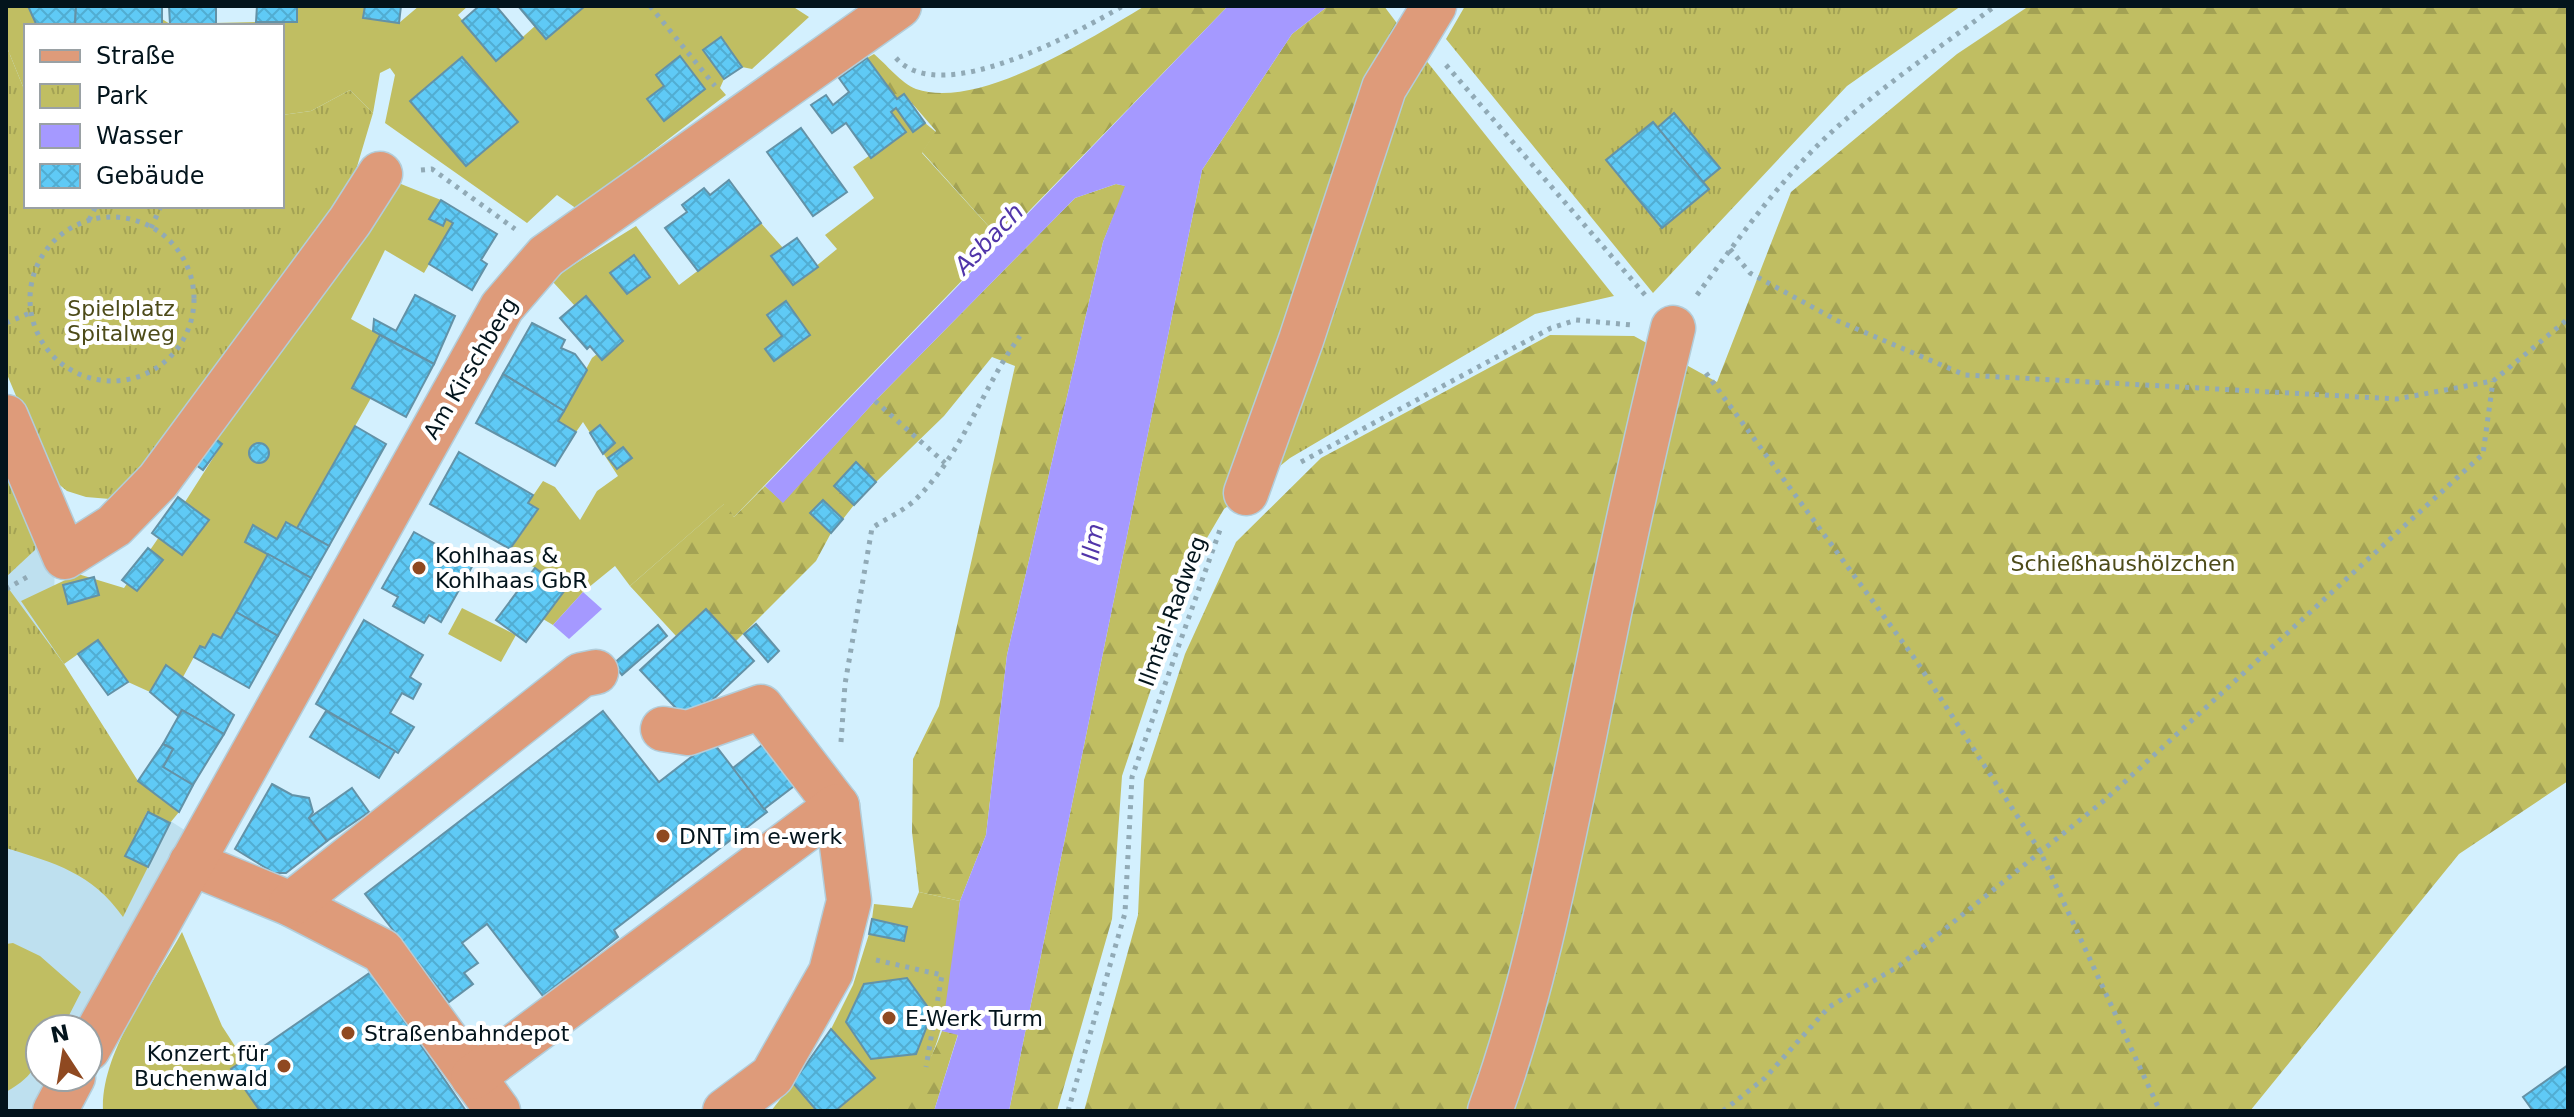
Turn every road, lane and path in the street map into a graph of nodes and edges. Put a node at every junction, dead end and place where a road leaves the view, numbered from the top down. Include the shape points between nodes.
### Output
1 (650, 6) edge
2 (1123, 6) edge
3 (1995, 6) edge
4 (885, 16) edge
5 (1425, 18) edge
6 (742, 118) junction
7 (380, 174) joint
8 (95, 208) edge
9 (160, 208) edge
10 (89, 220) junction
11 (506, 221) dead end
12 (151, 228) junction
13 (1730, 249) junction
14 (30, 313) junction
15 (2568, 319) edge
16 (6, 323) edge
17 (1673, 328) junction
18 (1020, 336) dead end
19 (2493, 381) junction
20 (875, 401) dead end
21 (6, 417) edge
22 (945, 463) junction
23 (1246, 493) junction
24 (596, 672) dead end
25 (663, 729) dead end
26 (837, 806) junction
27 (2040, 851) junction
28 (191, 863) junction
29 (291, 904) junction
30 (837, 950) junction
31 (97, 1013) edge
32 (926, 1067) dead end
33 (65, 1093) edge
34 (486, 1094) edge
35 (55, 1111) edge
36 (725, 1111) edge
37 (1068, 1111) edge
38 (1490, 1111) edge
39 (1723, 1111) edge
40 (2160, 1111) edge

1 - 6 path
2 - 4 path via 1061,42 949,75 916,73 900,62
3 - 13 path via 1820,143
4 - 6 street, Am Kirschberg
5 - 17 path
5 - 23 street via 1384,88
6 - 28 street, Am Kirschberg via 546,256 502,307
7 - 11 path via 432,169
7 - 21 street via 158,481 114,526 65,557
8 - 10 path
9 - 12 path
10 - 12 path via 118,218
10 - 14 path via 67,230 42,256 32,278
12 - 14 path via 180,253 194,294 185,336 156,369 114,382 72,371 41,341
13 - 17 path
13 - 19 path via 1750,273 1826,314 1965,375 2397,399
14 - 16 path
15 - 19 path
17 - 23 path, Ilmtal-Radweg via 1563,323 1506,349
17 - 27 path via 1915,659
17 - 38 street via 1544,928
18 - 22 path
19 - 27 path via 2483,454 2106,799
20 - 22 path
22 - 26 path via 917,499 872,528 845,684
23 - 37 path, Ilmtal-Radweg via 1216,533 1132,777 1125,913
24 - 29 street via 581,675
25 - 26 street via 688,733 761,707
26 - 30 street via 849,901
26 - 34 street
27 - 39 path via 1899,966 1829,1007 1765,1078
27 - 40 path
28 - 29 street
28 - 31 street, Am Kirschberg via 103,987
29 - 34 street via 382,951
30 - 32 path via 942,975
30 - 36 street via 831,972 772,1076
33 - 35 street

